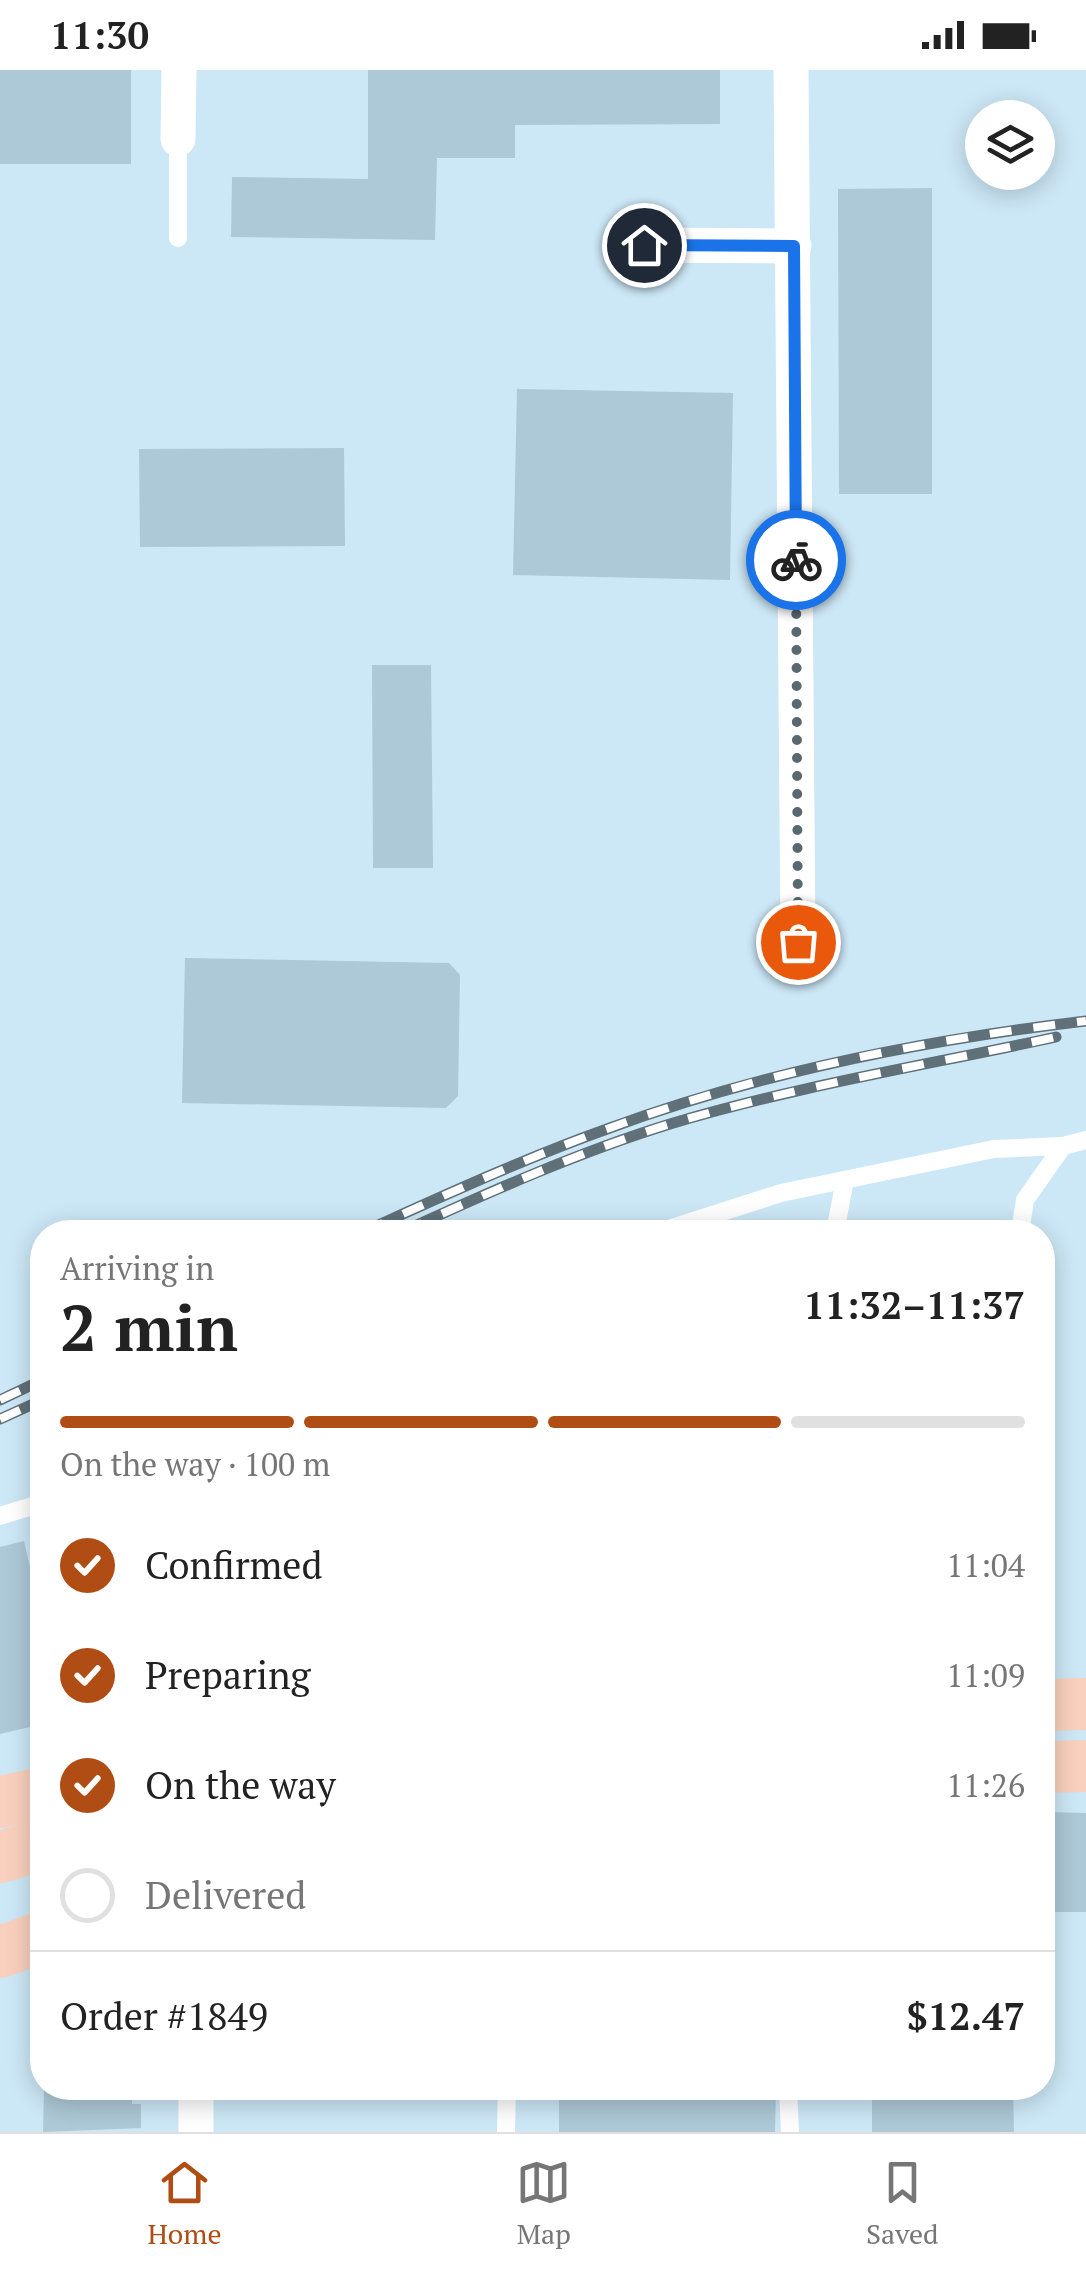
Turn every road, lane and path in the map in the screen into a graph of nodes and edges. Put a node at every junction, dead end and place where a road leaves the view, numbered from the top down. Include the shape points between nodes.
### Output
1 (179, 70) edge
2 (791, 70) edge
3 (178, 139) joint
4 (178, 238) dead end
5 (644, 245) dead end
6 (794, 246) junction
7 (798, 942) dead end
8 (1086, 1140) edge
9 (1063, 1146) junction
10 (845, 1180) junction
11 (697, 1220) edge
12 (837, 1220) edge
13 (1022, 1220) edge
14 (30, 1507) edge
15 (0, 1516) edge
16 (1055, 1704) edge
17 (1086, 1704) edge
18 (1086, 1766) edge
19 (1055, 1767) edge
20 (30, 1796) edge
21 (0, 1802) edge
22 (30, 1848) edge
23 (0, 1857) edge
24 (30, 1913) edge
25 (0, 1922) edge
26 (30, 1941) edge
27 (0, 1952) edge
28 (196, 2100) edge
29 (507, 2100) edge
30 (789, 2100) edge
31 (196, 2132) edge
32 (506, 2132) edge
33 (790, 2132) edge

1 - 3 street
2 - 6 street
3 - 4 lane
5 - 6 street
6 - 7 street
8 - 9 lane
9 - 10 lane via 994,1149
9 - 13 lane via 1025,1200
10 - 11 lane
10 - 12 lane
14 - 15 lane
16 - 17 main road
18 - 19 main road
20 - 21 main road
22 - 23 main road
24 - 25 main road
26 - 27 main road
28 - 31 street
29 - 32 lane
30 - 33 lane

